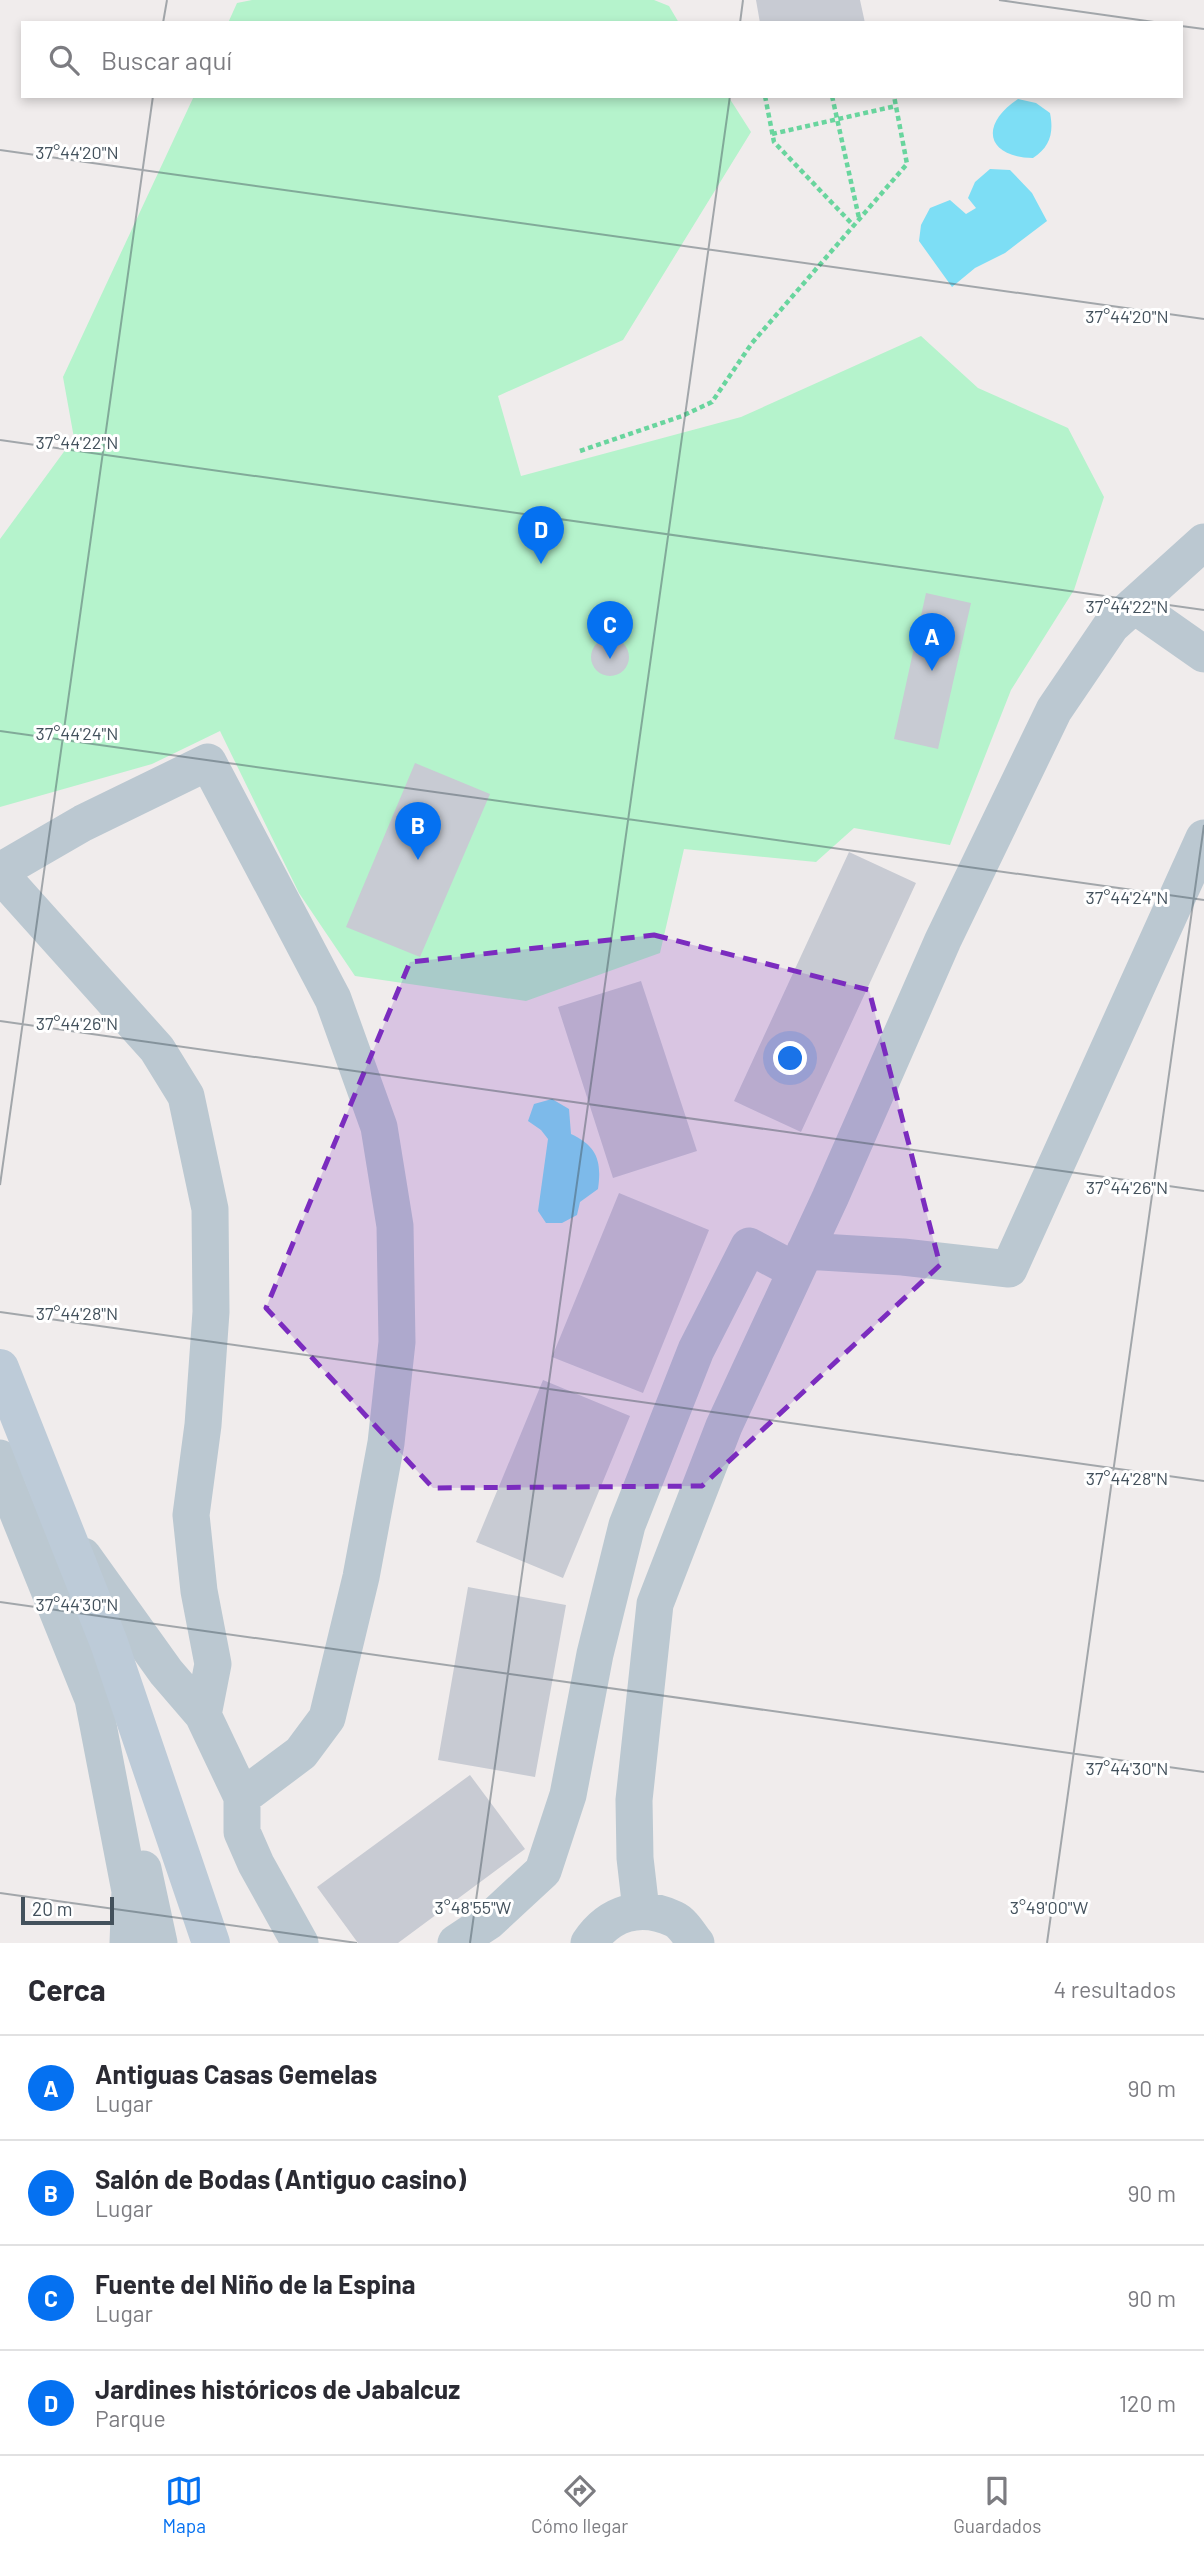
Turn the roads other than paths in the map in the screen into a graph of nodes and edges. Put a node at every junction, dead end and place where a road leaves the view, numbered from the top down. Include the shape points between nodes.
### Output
1 (1204, 542) edge
2 (1134, 605) junction
3 (1204, 654) edge
4 (1204, 838) edge
5 (0, 873) edge
6 (801, 1261) junction
7 (0, 1368) edge
8 (0, 1458) edge
9 (66, 1533) junction
10 (93, 1699) junction
11 (203, 1715) junction
12 (242, 1797) junction
13 (641, 1910) junction
14 (128, 1943) edge
15 (159, 1943) edge
16 (211, 1943) edge
17 (300, 1943) edge
18 (456, 1943) edge
19 (589, 1943) edge
20 (696, 1943) edge

1 - 2 street
2 - 3 street
2 - 6 street via 1111,626 1054,710 943,940
4 - 6 street via 1009,1269 903,1257
5 - 11 street via 156,1049 186,1096 210,1209 211,1312 191,1515 213,1664
5 - 12 street via 83,822 208,762 332,999 379,1127 395,1226 397,1342 386,1443 361,1577 327,1718 301,1753
6 - 13 street via 724,1426 655,1604 634,1800
6 - 18 street via 749,1246 696,1350 627,1525 595,1654 568,1795 543,1871 489,1921
7 - 9 main road
8 - 10 street via 7,1486
9 - 11 street via 166,1672
9 - 16 main road via 109,1643
10 - 14 street via 130,1891
10 - 15 street via 122,1787
11 - 12 street
12 - 17 street via 242,1832
13 - 19 street via 618,1915 599,1928
13 - 20 street via 677,1919

